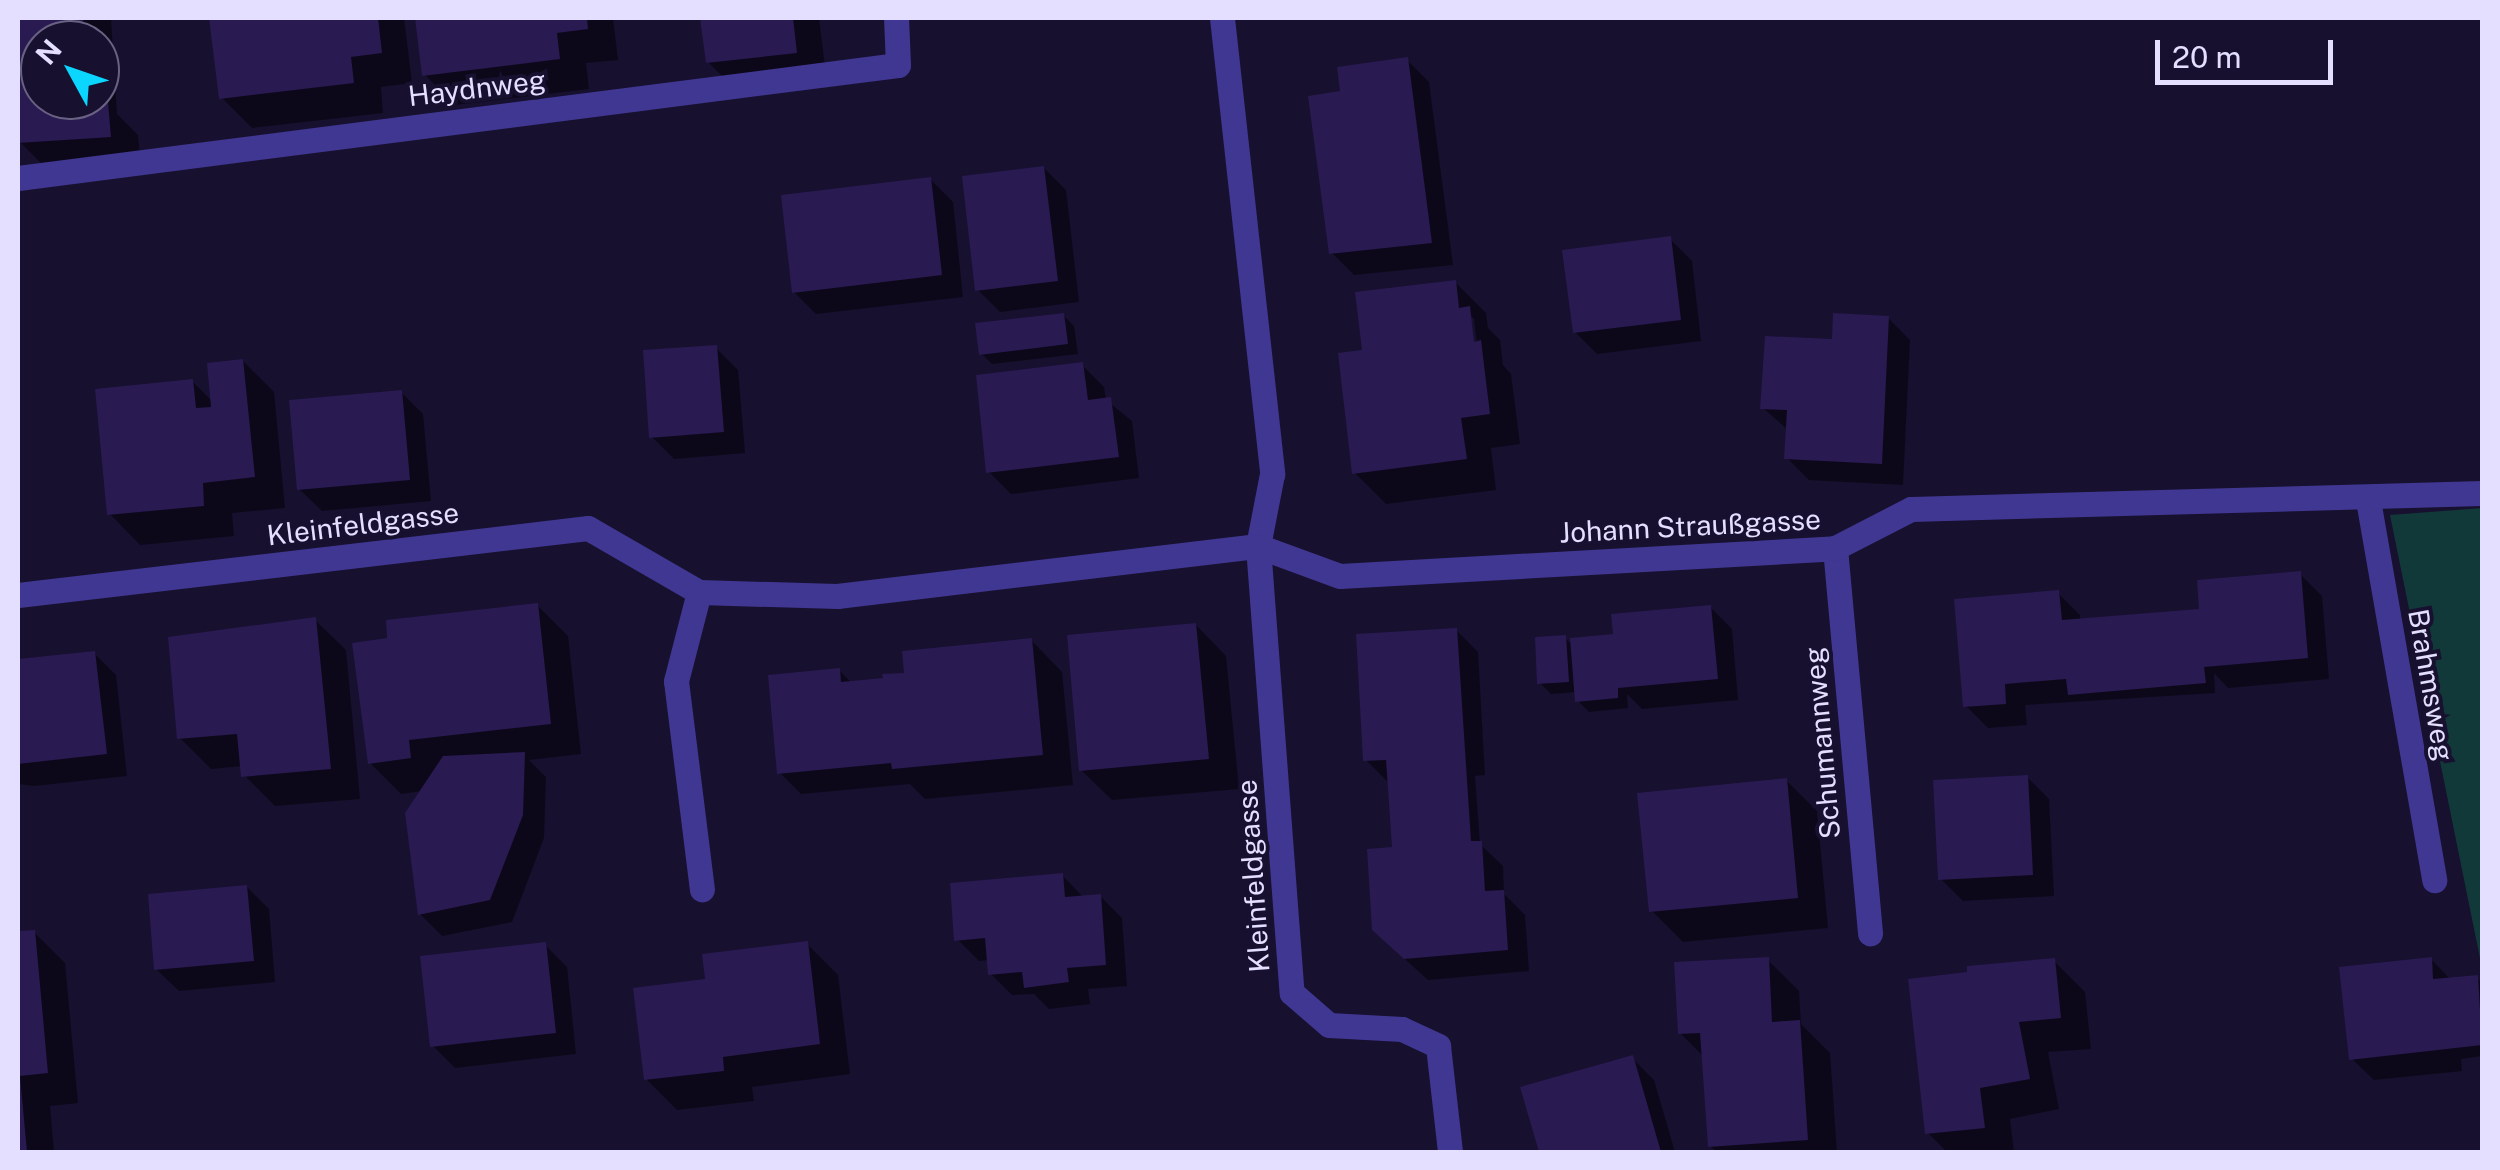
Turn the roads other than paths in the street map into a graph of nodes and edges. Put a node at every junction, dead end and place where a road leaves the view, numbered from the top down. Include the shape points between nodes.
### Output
1 (896, 18) edge
2 (1222, 18) edge
3 (18, 178) edge
4 (2482, 494) edge
5 (2368, 500) junction
6 (1258, 546) junction
7 (1834, 548) junction
8 (698, 592) junction
9 (18, 595) edge
10 (2434, 880) dead end
11 (702, 890) dead end
12 (1870, 932) dead end
13 (1450, 1152) edge

1 - 3 street, Haydnweg via 898,64
2 - 6 street, Kleinfeldgasse via 1272,474
4 - 5 street, Johann Straußgasse
5 - 7 street, Johann Straußgasse via 1912,509
5 - 10 street, Brahmsweg
6 - 7 street, Johann Straußgasse via 1340,576
6 - 8 street, Kleinfeldgasse via 837,596
6 - 13 street, Kleinfeldgasse via 1292,993 1329,1025 1402,1029 1438,1046
7 - 12 street, Schumannweg
8 - 9 street, Kleinfeldgasse via 588,528
8 - 11 street via 676,681

